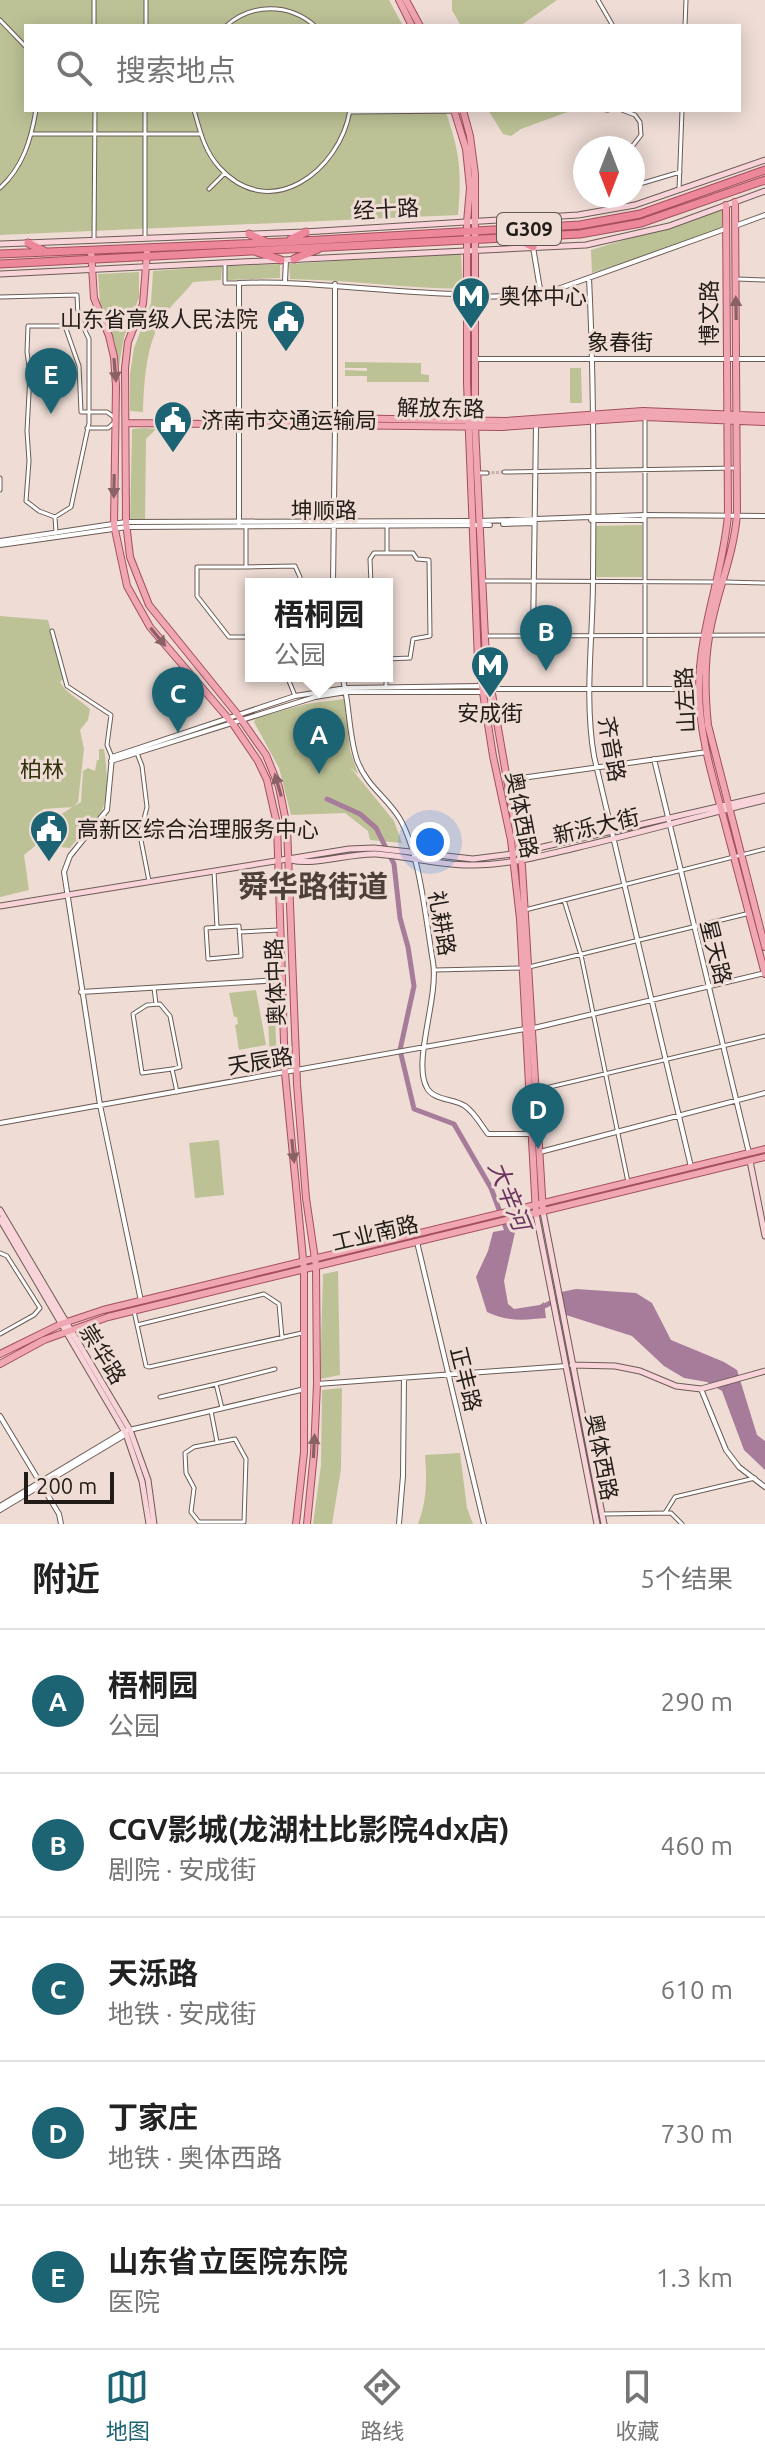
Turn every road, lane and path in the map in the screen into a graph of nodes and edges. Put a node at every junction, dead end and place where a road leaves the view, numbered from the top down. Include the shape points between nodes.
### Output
1 (94, 0) edge
2 (146, 0) edge
3 (399, 0) edge
4 (406, 0) edge
5 (598, 0) edge
6 (686, 0) edge
7 (0, 20) edge
8 (94, 24) edge
9 (146, 24) edge
10 (229, 24) edge
11 (312, 24) edge
12 (411, 24) edge
13 (419, 24) edge
14 (612, 24) edge
15 (685, 24) edge
16 (24, 45) edge
17 (36, 112) edge
18 (95, 112) edge
19 (145, 112) edge
20 (194, 112) edge
21 (350, 112) edge
22 (454, 112) edge
23 (463, 112) edge
24 (627, 112) edge
25 (682, 112) edge
26 (31, 134) junction
27 (94, 134) junction
28 (145, 134) junction
29 (200, 134) junction
30 (640, 136) edge
31 (765, 160) edge
32 (765, 170) edge
33 (680, 172) junction
34 (225, 173) junction
35 (765, 180) edge
36 (645, 182) edge
37 (0, 188) edge
38 (209, 189) dead end
39 (679, 190) junction
40 (765, 191) edge
41 (735, 202) junction
42 (726, 205) junction
43 (765, 215) edge
44 (735, 226) junction
45 (726, 229) junction
46 (471, 230) junction
47 (306, 232) junction
48 (249, 234) junction
49 (513, 236) junction
50 (145, 238) junction
51 (94, 240) junction
52 (285, 242) junction
53 (28, 243) junction
54 (268, 243) junction
55 (0, 244) edge
56 (326, 246) junction
57 (533, 247) junction
58 (471, 249) junction
59 (251, 250) junction
60 (46, 252) junction
61 (147, 252) junction
62 (0, 254) edge
63 (91, 255) junction
64 (287, 259) junction
65 (225, 263) junction
66 (0, 264) edge
67 (146, 266) junction
68 (93, 269) junction
69 (0, 274) edge
70 (589, 278) junction
71 (736, 279) junction
72 (765, 280) edge
73 (285, 281) junction
74 (239, 283) junction
75 (335, 284) junction
76 (467, 294) junction
77 (541, 295) junction
78 (0, 297) edge
79 (475, 297) junction
80 (593, 357) junction
81 (727, 358) junction
82 (475, 359) junction
83 (737, 359) junction
84 (765, 359) edge
85 (79, 366) junction
86 (89, 366) junction
87 (89, 412) junction
88 (593, 416) junction
89 (645, 417) junction
90 (727, 417) junction
91 (737, 417) junction
92 (765, 419) edge
93 (115, 421) junction
94 (126, 421) junction
95 (335, 421) junction
96 (240, 422) junction
97 (472, 424) junction
98 (536, 426) junction
99 (87, 428) junction
100 (728, 468) junction
101 (737, 468) junction
102 (645, 469) junction
103 (593, 471) junction
104 (504, 472) tunnel mouth
105 (535, 472) junction
106 (478, 473) junction
107 (487, 473) tunnel mouth
108 (0, 478) edge
109 (0, 490) edge
110 (645, 515) junction
111 (728, 515) junction
112 (737, 515) junction
113 (765, 516) edge
114 (55, 517) junction
115 (593, 519) junction
116 (534, 522) junction
117 (239, 523) junction
118 (480, 523) junction
119 (126, 524) junction
120 (246, 524) junction
121 (334, 524) junction
122 (472, 524) junction
123 (387, 526) junction
124 (115, 527) junction
125 (56, 534) junction
126 (0, 543) edge
127 (387, 553) junction
128 (246, 567) junction
129 (300, 578) edge
130 (333, 578) edge
131 (371, 578) edge
132 (483, 581) junction
133 (534, 581) junction
134 (593, 582) junction
135 (645, 582) junction
136 (720, 582) junction
137 (765, 583) edge
138 (52, 631) dead end
139 (765, 635) edge
140 (485, 636) junction
141 (533, 636) junction
142 (591, 636) junction
143 (645, 636) junction
144 (706, 636) junction
145 (245, 637) edge
146 (393, 659) edge
147 (289, 682) edge
148 (344, 682) edge
149 (386, 682) edge
150 (386, 687) junction
151 (484, 689) junction
152 (645, 689) junction
153 (346, 690) junction
154 (590, 690) junction
155 (702, 690) junction
156 (295, 696) junction
157 (240, 718) junction
158 (231, 722) junction
159 (707, 752) junction
160 (137, 753) junction
161 (112, 759) junction
162 (654, 759) junction
163 (597, 767) junction
164 (507, 780) junction
165 (765, 798) edge
166 (725, 807) junction
167 (669, 821) junction
168 (614, 836) junction
169 (765, 849) edge
170 (414, 855) junction
171 (738, 856) junction
172 (517, 857) junction
173 (290, 860) junction
174 (280, 861) junction
175 (680, 870) junction
176 (214, 871) junction
177 (149, 881) junction
178 (624, 884) junction
179 (66, 895) junction
180 (564, 900) junction
181 (0, 906) edge
182 (765, 909) edge
183 (525, 910) junction
184 (752, 912) junction
185 (217, 927) junction
186 (692, 927) junction
187 (281, 930) junction
188 (239, 932) junction
189 (638, 941) junction
190 (765, 947) edge
191 (581, 955) junction
192 (526, 968) junction
193 (434, 970) junction
194 (765, 973) edge
195 (281, 980) junction
196 (708, 987) junction
197 (154, 988) junction
198 (81, 992) junction
199 (651, 1000) junction
200 (156, 1004) junction
201 (592, 1015) junction
202 (530, 1029) junction
203 (765, 1036) edge
204 (723, 1046) junction
205 (421, 1049) junction
206 (666, 1059) junction
207 (172, 1069) junction
208 (296, 1072) junction
209 (285, 1073) junction
210 (604, 1074) junction
211 (537, 1090) junction
212 (177, 1092) junction
213 (765, 1093) edge
214 (736, 1101) junction
215 (100, 1105) junction
216 (679, 1116) junction
217 (0, 1123) edge
218 (617, 1132) junction
219 (532, 1134) junction
220 (765, 1149) edge
221 (540, 1152) junction
222 (749, 1157) junction
223 (765, 1157) edge
224 (691, 1167) junction
225 (628, 1182) junction
226 (540, 1203) junction
227 (0, 1210) edge
228 (539, 1213) junction
229 (0, 1219) edge
230 (765, 1236) edge
231 (417, 1242) junction
232 (0, 1253) edge
233 (315, 1263) junction
234 (304, 1265) junction
235 (35, 1279) junction
236 (26, 1285) junction
237 (141, 1301) junction
238 (133, 1310) junction
239 (560, 1317) junction
240 (64, 1324) junction
241 (137, 1325) junction
242 (68, 1332) junction
243 (306, 1332) junction
244 (0, 1334) edge
245 (282, 1338) junction
246 (0, 1354) edge
247 (0, 1364) edge
248 (569, 1365) junction
249 (275, 1369) dead end
250 (765, 1371) edge
251 (449, 1375) junction
252 (404, 1378) junction
253 (216, 1384) junction
254 (317, 1384) junction
255 (305, 1389) junction
256 (701, 1389) junction
257 (160, 1397) dead end
258 (222, 1408) junction
259 (211, 1411) junction
260 (0, 1416) edge
261 (127, 1432) junction
262 (217, 1442) junction
263 (755, 1478) junction
264 (41, 1483) junction
265 (765, 1487) edge
266 (299, 1494) junction
267 (310, 1495) junction
268 (0, 1508) edge
269 (665, 1513) junction
270 (602, 1514) junction
271 (234, 1523) edge
272 (61, 1524) edge
273 (152, 1524) edge
274 (296, 1524) edge
275 (307, 1524) edge
276 (399, 1524) edge
277 (484, 1524) edge
278 (597, 1524) edge
279 (604, 1524) edge
280 (682, 1524) edge

1 - 8 street
2 - 9 street
3 - 12 main road
4 - 13 main road
5 - 14 street
6 - 15 street
7 - 16 street
10 - 11 street via 261,8 292,12
17 - 26 street
18 - 27 street
19 - 28 street
20 - 29 street
21 - 34 street via 345,133 329,159 318,173 293,187 251,188
22 - 46 main road, 奥体西路 via 469,170
23 - 46 main road, 奥体西路 via 473,153
24 - 30 street via 640,122
25 - 33 street
26 - 27 street
26 - 37 street via 13,176
27 - 28 street
27 - 51 street
28 - 29 street
28 - 50 street
29 - 34 street
31 - 39 main road, 经十路
32 - 46 highway, 经十路 / G309 via 607,221
33 - 36 street
33 - 39 street
34 - 38 street
35 - 49 highway, 经十路 / G309 via 641,223 580,234
39 - 46 main road, 经十路 via 615,210
40 - 41 main road, 经十路
41 - 42 main road, 经十路
41 - 44 main road, 博文路
42 - 45 main road, 博文路
42 - 57 main road, 经十路 via 625,237
43 - 44 street
44 - 71 main road, 博文路
45 - 70 street
45 - 81 main road, 博文路
46 - 47 main road, 经十路
46 - 49 highway, 经十路 / G309
46 - 52 highway, 经十路 / G309
46 - 56 highway, 经十路 / G309
46 - 58 main road, 奥体西路
47 - 48 main road, 经十路
47 - 52 highway
48 - 50 main road, 经十路
48 - 54 highway
49 - 57 highway
50 - 51 main road, 经十路
51 - 53 main road, 经十路
52 - 54 highway, 经十路 / G309
53 - 55 main road, 经十路
53 - 60 highway
54 - 61 highway, 经十路 / G309
56 - 59 highway, 经十路 / G309
56 - 64 highway
57 - 58 main road, 经十路
57 - 77 street
58 - 64 main road, 经十路
58 - 76 main road, 奥体西路
58 - 79 main road, 奥体西路
59 - 61 highway, 经十路 / G309
59 - 64 highway
60 - 62 highway, 经十路 / G309
60 - 63 highway, 经十路 / G309
61 - 63 highway, 经十路 / G309
61 - 67 main road, 奥体中路
63 - 66 highway, 经十路 / G309
63 - 68 main road, 奥体中路
64 - 65 main road, 经十路
64 - 73 street
65 - 67 main road, 经十路
65 - 74 street via 225,283
67 - 68 main road, 经十路
67 - 94 main road, 奥体中路 via 143,304 128,342
68 - 69 main road, 经十路
68 -> 93 main road, 奥体中路 via 94,298 114,357
70 - 77 street
70 - 80 street, 齐音路
71 - 72 street
83 -> 71 main road, 博文路
73 - 74 street
73 - 75 street
74 - 96 street
75 - 76 street
75 - 95 street
76 - 97 main road, 奥体西路
77 - 79 street
78 - 86 street via 77,295 78,316 89,339
79 - 82 main road, 奥体西路
80 - 81 street, 象春街
80 - 82 street, 象春街
80 - 88 street, 齐音路
81 - 83 street, 象春街
81 - 90 main road, 博文路
82 - 97 main road, 奥体西路
83 - 84 street, 象春街
83 - 91 main road, 博文路
85 - 86 street
85 - 87 street via 81,412
85 - 114 street via 65,326 28,326 26,501
86 - 87 street
87 - 93 street via 107,412
87 - 99 street
88 - 89 main road, 解放东路
88 - 90 main road, 解放东路 via 643,411
88 - 97 main road, 解放东路
88 - 98 main road, 解放东路
88 - 103 street, 齐音路
89 - 90 main road, 解放东路
89 - 102 street
90 - 91 main road, 解放东路
90 - 100 main road, 山左路
91 - 92 main road, 解放东路
91 - 101 main road, 山左路
93 - 94 main road, 解放东路
93 - 99 street via 108,428
93 -> 124 main road, 奥体中路
94 - 96 main road, 解放东路
94 - 119 main road, 奥体中路
95 - 96 main road, 解放东路
95 - 97 main road, 解放东路
95 - 121 street
96 - 117 street
97 - 98 main road, 解放东路
97 - 106 main road, 奥体西路
97 - 122 main road, 奥体西路
98 - 105 street
99 - 114 street via 71,507
100 - 101 street
100 - 102 street
100 - 111 main road, 山左路
101 - 112 main road, 山左路
102 - 103 street
102 - 110 street
103 - 105 street
103 - 115 street, 齐音路
104 - 105 street
105 - 116 street
106 - 107 street
106 - 118 main road, 奥体西路
108 - 109 street
110 - 111 street, 坤顺路
110 - 115 street, 坤顺路
110 - 135 street
111 - 112 street, 坤顺路
111 - 136 main road, 山左路
112 - 113 street, 坤顺路
112 - 136 main road, 山左路 via 734,545
114 - 125 street
115 - 116 street, 坤顺路
115 - 134 street, 齐音路
116 - 118 street, 坤顺路
116 - 133 street
117 - 119 street, 坤顺路
117 - 120 street, 坤顺路
118 - 122 street, 坤顺路
118 - 132 main road, 奥体西路
119 - 120 street, 坤顺路
119 - 124 street, 坤顺路
119 - 157 main road, 奥体中路 via 130,557 149,605
120 - 121 street, 坤顺路
120 - 128 street
121 - 122 street, 坤顺路
121 - 123 street, 坤顺路
121 - 130 street
122 - 123 street, 坤顺路
122 - 151 main road, 奥体西路
123 - 127 street
124 - 125 street, 坤顺路
124 -> 158 main road, 奥体中路 via 127,586 140,613
125 - 126 street, 坤顺路
127 - 131 street via 374,553 370,559
127 - 146 street via 413,553 429,560 430,636 413,639 410,658
128 - 129 street via 295,566
128 - 145 street via 197,567 197,596 229,637
132 - 133 street
132 - 140 main road, 奥体西路
133 - 134 street
133 - 141 street
134 - 135 street
134 - 142 street, 齐音路
135 - 136 street
135 - 143 street
136 - 137 street
136 - 144 main road, 山左路
138 - 161 street via 67,686 111,715 107,745
139 - 144 street
140 - 141 street
140 - 151 main road, 奥体西路
141 - 142 street
142 - 143 street
142 - 154 street, 齐音路
143 - 144 street
143 - 152 street
144 - 155 main road, 山左路
147 - 156 street
148 - 153 street, 礼耕路
149 - 150 street
150 - 151 street
150 - 153 street
151 - 153 street
151 - 154 street
151 - 164 main road, 奥体西路
151 - 172 main road, 奥体西路
152 - 154 street
152 - 155 street
153 - 156 street
153 - 157 street
153 - 170 street, 礼耕路 via 361,769 400,818
154 - 163 street, 齐音路 via 589,724
155 - 159 main road, 山左路
155 - 166 main road, 山左路
156 - 157 street
157 - 158 street
173 -> 157 main road, 奥体中路 via 274,771
158 - 160 street
158 - 161 street
158 - 174 main road, 奥体中路 via 267,780
159 - 162 street
159 - 166 main road, 山左路
160 - 161 street
160 - 177 street via 147,803 140,835
161 - 179 street via 107,810 70,856 64,872
162 - 163 street
162 - 167 street, 星天路
163 - 164 street
163 - 168 street, 齐音路
164 - 172 main road, 奥体西路
165 - 166 main road, 新泺大街
166 - 167 main road, 新泺大街
166 - 167 main road, 新泺大街
166 - 171 main road, 山左路
167 - 168 main road, 新泺大街
167 - 175 street, 星天路
168 - 172 main road, 新泺大街
168 - 178 street, 齐音路
169 - 171 street
170 - 172 main road, 新泺大街
170 - 173 main road, 新泺大街
170 - 173 main road, 新泺大街 via 376,848
170 - 193 street, 礼耕路
171 - 175 street
171 - 184 main road, 山左路
172 - 183 main road, 奥体西路
172 - 192 main road, 奥体西路
173 - 174 main road, 新泺大街
173 - 208 main road, 奥体中路
174 - 176 main road, 新泺大街
174 - 187 main road, 奥体中路
175 - 178 street
175 - 186 street, 星天路
176 - 177 main road, 新泺大街
176 - 185 street
177 - 179 main road, 新泺大街
178 - 180 street
178 - 189 street, 齐音路
179 - 181 main road, 新泺大街
179 - 198 street
180 - 183 street
180 - 191 street
182 - 184 street
183 - 192 main road, 奥体西路
184 - 186 street
184 - 190 main road, 山左路
184 - 194 main road, 山左路
185 - 188 street via 239,926
185 - 188 street via 206,928 208,959 241,956
186 - 189 street
186 - 196 street, 星天路
187 - 188 street
187 - 195 main road, 奥体中路
189 - 191 street
189 - 199 street, 齐音路
191 - 192 street
191 - 201 street
192 - 193 street
192 - 202 main road, 奥体西路
193 - 205 street, 礼耕路 via 432,1011
194 - 196 street, 天辰路
195 - 197 street
195 - 209 main road, 奥体中路
196 - 199 street, 天辰路
196 - 204 street, 星天路
197 - 198 street
197 - 200 street
198 - 215 street
199 - 201 street, 天辰路
199 - 206 street, 齐音路
200 - 207 street via 170,1016 180,1067
200 - 207 street via 133,1014 142,1073
201 - 202 street, 天辰路
201 - 210 street
202 - 205 street, 天辰路
202 - 211 main road, 奥体西路
202 - 219 main road, 奥体西路
203 - 204 street
204 - 206 street
204 - 214 street, 星天路
205 - 208 street, 天辰路
205 - 219 street via 426,1087 433,1094 463,1104 488,1134
206 - 210 street
206 - 216 street, 齐音路
207 - 212 street
208 - 209 street, 天辰路
208 - 233 main road, 奥体中路
209 - 212 street, 天辰路
209 -> 234 main road, 奥体中路
210 - 211 street
210 - 218 street
211 - 221 main road, 奥体西路
212 - 215 street, 天辰路
213 - 214 street
214 - 216 street
214 - 222 street, 星天路
215 - 217 street, 天辰路
215 - 237 street
216 - 218 street
216 - 224 street, 齐音路
218 - 221 street
218 - 225 street
219 - 226 main road, 奥体西路
220 - 222 main road, 工业南路
221 - 226 main road, 奥体西路
222 - 223 main road, 工业南路
222 - 224 main road, 工业南路
222 - 228 main road, 工业南路
222 - 230 main road
224 - 225 main road, 工业南路
225 - 226 main road, 工业南路
226 - 228 main road, 奥体西路
226 - 233 main road, 工业南路
227 - 240 main road, 崇华路
228 - 231 main road, 工业南路
228 - 239 main road, 奥体西路
228 - 239 main road, 奥体西路 via 551,1294
229 - 235 main road, 崇华路
231 - 233 main road, 工业南路
231 - 251 street, 正丰路
232 - 236 street
233 - 234 main road, 工业南路
233 - 254 main road, 奥体中路
234 - 237 main road, 工业南路
234 - 238 main road, 工业南路
234 - 243 main road, 奥体中路
235 - 236 street
235 - 240 main road, 崇华路
236 - 244 street via 40,1308
237 - 240 main road, 工业南路
238 - 241 street
238 - 242 main road, 工业南路
239 - 248 main road, 奥体西路
240 - 242 main road, 崇华路
240 - 246 main road, 工业南路
241 - 245 street via 149,1367
241 - 245 street via 264,1294 279,1304
242 - 247 main road, 工业南路
242 - 261 main road, 崇华路
243 - 245 street
243 - 255 main road, 奥体中路
248 - 251 street
248 - 256 main road via 615,1366
248 - 270 main road, 奥体西路
248 - 278 main road, 奥体西路
249 - 253 street
250 - 256 main road
251 - 252 street
251 - 277 street, 正丰路
252 - 254 street
252 - 276 street
253 - 257 street
253 - 258 street
267 -> 254 main road, 奥体中路
255 - 258 street
255 - 266 main road, 奥体中路
256 - 263 street via 726,1450
258 - 259 street
259 - 261 street
259 - 262 street
260 - 264 street
261 - 264 street
261 - 273 main road, 崇华路
262 - 271 street via 235,1439 246,1459 244,1522
262 - 271 street via 185,1453 186,1473 194,1488 191,1512 199,1522
263 - 265 street
263 - 269 street via 675,1497
264 - 268 street
264 - 272 street
266 - 267 main road
266 - 274 main road, 奥体中路
267 - 275 main road, 奥体中路
269 - 270 street
269 - 280 street via 675,1514
270 - 279 main road, 奥体西路

